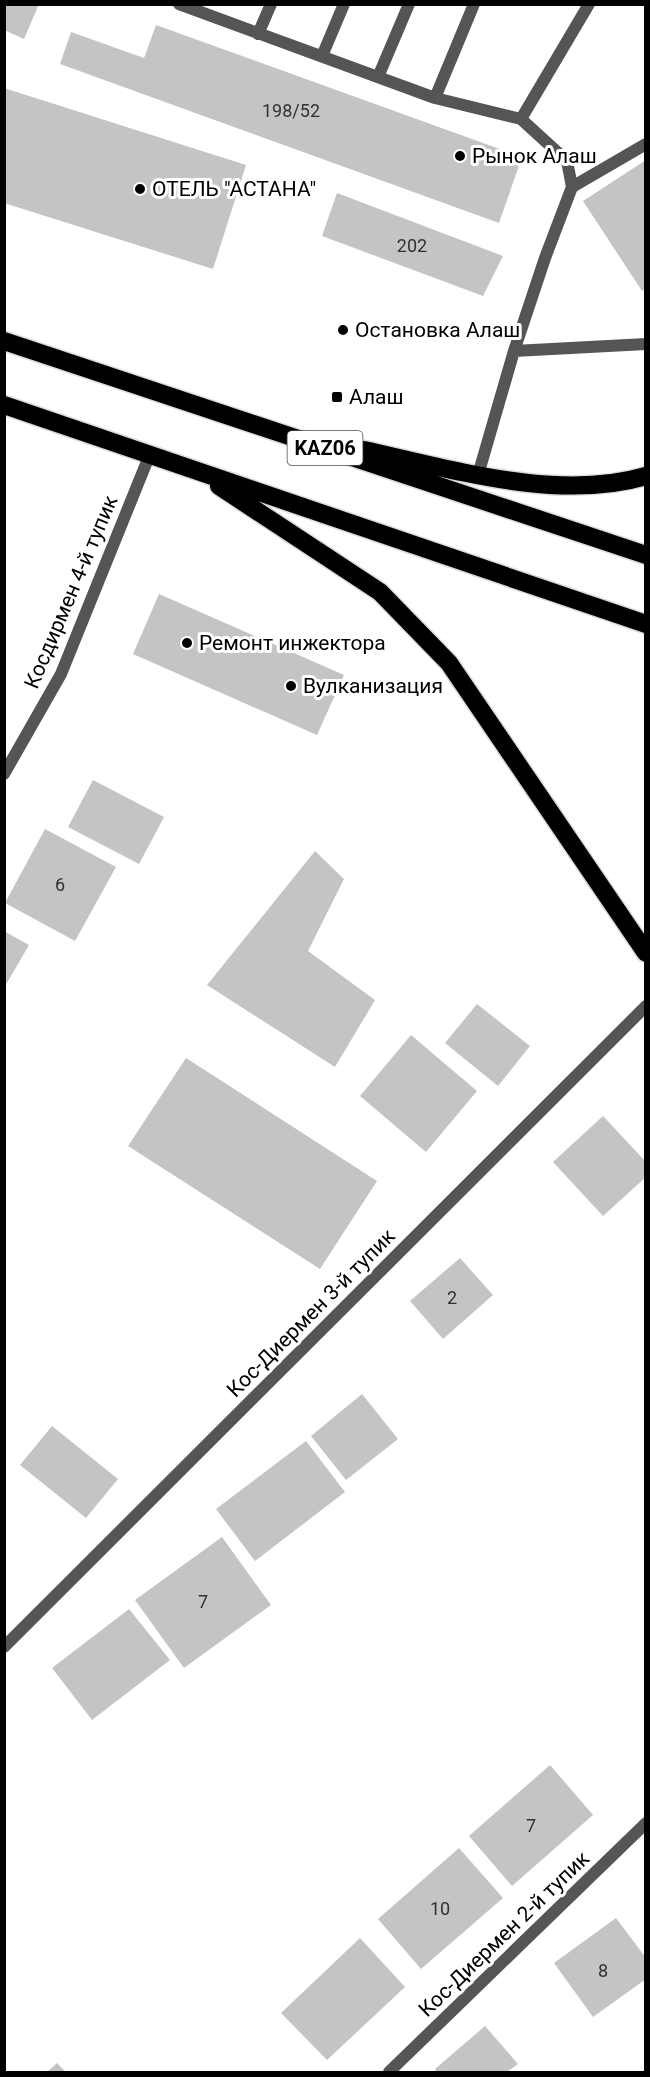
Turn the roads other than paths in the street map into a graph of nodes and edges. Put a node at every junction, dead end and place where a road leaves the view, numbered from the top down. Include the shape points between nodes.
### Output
1 (179, 4) edge
2 (271, 4) edge
3 (344, 4) edge
4 (409, 4) edge
5 (474, 4) edge
6 (589, 4) edge
7 (258, 34) junction
8 (322, 56) junction
9 (378, 77) junction
10 (435, 98) junction
11 (521, 119) junction
12 (645, 144) edge
13 (572, 186) junction
14 (4, 341) edge
15 (645, 344) edge
16 (514, 351) junction
17 (4, 405) edge
18 (281, 433) junction
19 (150, 454) junction
20 (207, 475) junction
21 (478, 475) junction
22 (645, 476) edge
23 (645, 555) edge
24 (645, 624) edge
25 (4, 774) edge
26 (645, 953) edge
27 (645, 1006) edge
28 (4, 1647) edge
29 (645, 1823) edge
30 (389, 2073) edge

1 - 7 street
2 - 7 street
3 - 8 street
4 - 9 street
5 - 10 street
6 - 11 street
7 - 8 street
8 - 9 street
9 - 10 street
10 - 11 street
11 - 13 street via 567,161
12 - 13 street
13 - 16 street
14 - 18 highway, KАZ06
15 - 16 street
16 - 21 street
17 - 19 highway
18 - 21 highway, KАZ06
18 - 23 highway, KАZ06
19 - 20 highway
19 - 25 street, Косдирмен 4-й тупик via 61,674
20 - 24 highway
20 - 26 highway via 380,592 449,663
21 - 22 highway, KАZ06 via 555,487
27 - 28 street, Кос-Диермен 3-й тупик
29 - 30 street, Кос-Диермен 2-й тупик

